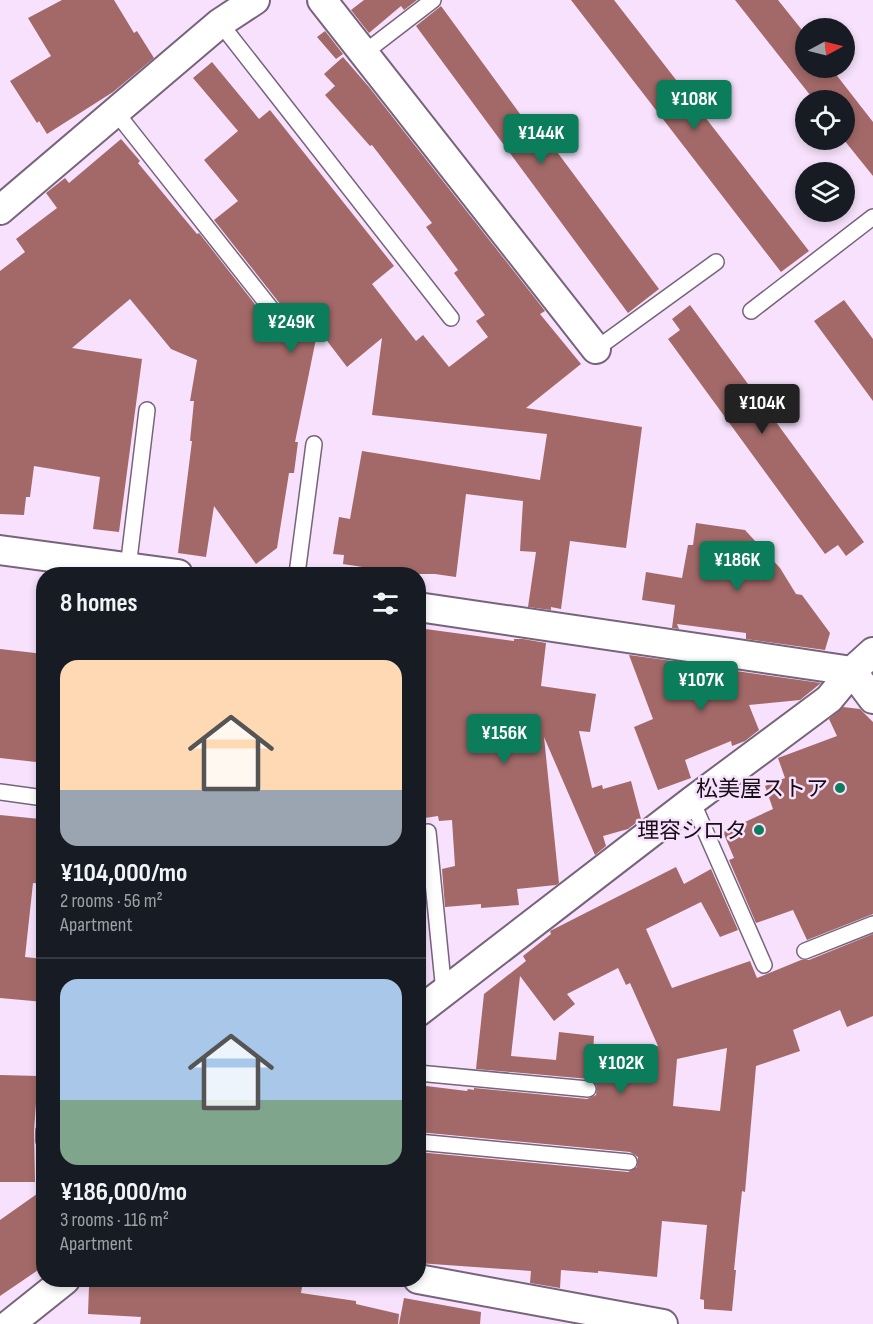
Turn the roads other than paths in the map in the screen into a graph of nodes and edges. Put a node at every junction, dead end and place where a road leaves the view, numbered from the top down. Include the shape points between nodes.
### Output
1 (255, 0) edge
2 (322, 0) edge
3 (433, 0) edge
4 (220, 23) junction
5 (364, 53) junction
6 (115, 111) junction
7 (0, 210) edge
8 (873, 217) edge
9 (716, 262) dead end
10 (751, 310) dead end
11 (451, 318) dead end
12 (280, 320) dead end
13 (596, 349) joint
14 (147, 410) dead end
15 (314, 444) dead end
16 (0, 550) edge
17 (121, 567) edge
18 (128, 567) edge
19 (298, 567) edge
20 (426, 609) edge
21 (863, 662) edge
22 (873, 699) edge
23 (36, 789) edge
24 (0, 792) edge
25 (27, 795) junction
26 (36, 797) edge
27 (692, 801) junction
28 (428, 832) dead end
29 (873, 924) edge
30 (805, 951) dead end
31 (764, 965) dead end
32 (444, 992) junction
33 (426, 1006) edge
34 (426, 1074) edge
35 (588, 1089) dead end
36 (426, 1143) edge
37 (628, 1162) dead end
38 (426, 1280) edge
39 (56, 1287) edge
40 (10, 1324) edge
41 (663, 1324) edge

1 - 4 street
2 - 5 street
3 - 5 lane
4 - 6 street
4 - 11 lane
5 - 13 street
6 - 7 street
6 - 12 lane
8 - 10 lane
9 - 13 lane
14 - 18 lane
15 - 19 lane
16 - 17 street
20 - 21 street
21 - 22 street
21 - 27 street via 829,699
23 - 25 lane
24 - 25 lane
25 - 26 lane
27 - 31 lane
27 - 32 street
28 - 32 lane
29 - 30 lane
32 - 33 street
34 - 35 lane
36 - 37 lane
38 - 41 street
39 - 40 street

